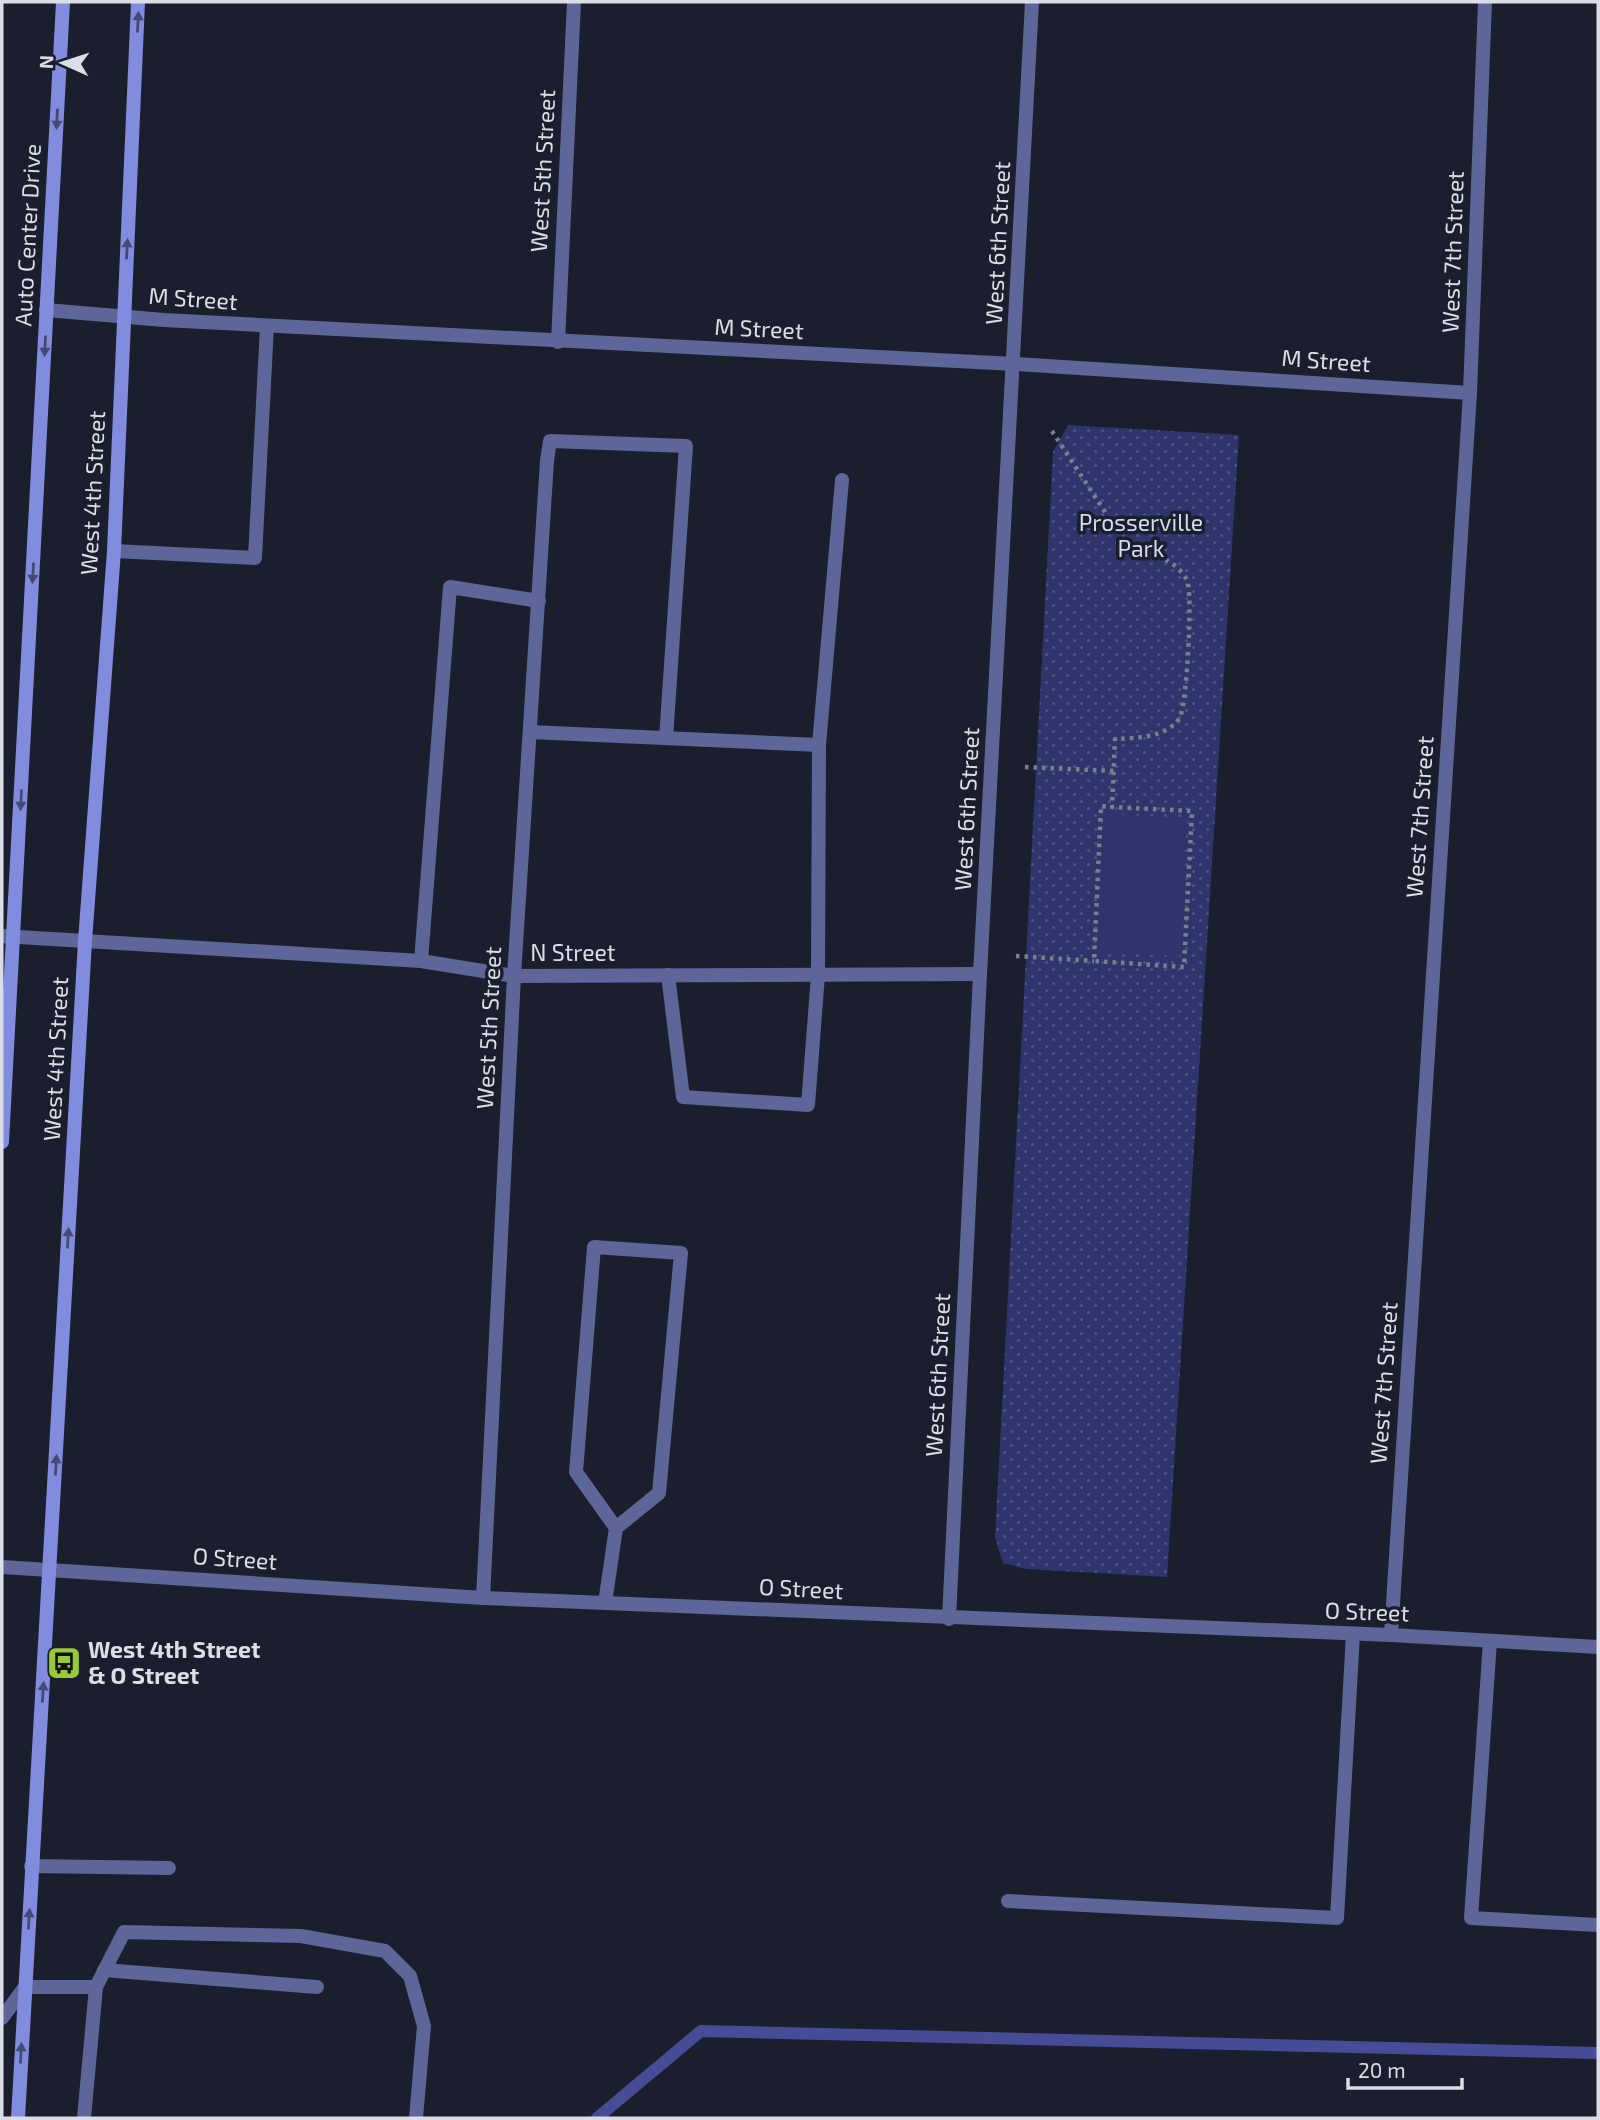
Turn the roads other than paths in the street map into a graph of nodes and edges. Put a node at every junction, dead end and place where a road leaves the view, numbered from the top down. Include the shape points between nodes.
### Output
1 (63, 2) edge
2 (138, 2) edge
3 (574, 2) edge
4 (1032, 2) edge
5 (1485, 2) edge
6 (46, 310) junction
7 (123, 317) junction
8 (267, 326) junction
9 (558, 342) junction
10 (1015, 364) junction
11 (1470, 393) junction
12 (842, 480) dead end
13 (114, 551) junction
14 (539, 601) junction
15 (530, 732) junction
16 (666, 738) junction
17 (819, 745) junction
18 (8, 936) edge
19 (85, 941) junction
20 (421, 961) junction
21 (980, 974) junction
22 (668, 975) junction
23 (818, 975) junction
24 (514, 976) junction
25 (2, 1142) edge
26 (616, 1528) junction
27 (2, 1567) edge
28 (50, 1570) junction
29 (483, 1598) junction
30 (605, 1603) junction
31 (949, 1619) junction
32 (1353, 1634) junction
33 (1391, 1635) junction
34 (1490, 1641) junction
35 (1598, 1647) edge
36 (31, 1866) junction
37 (169, 1868) dead end
38 (1008, 1901) dead end
39 (1598, 1925) edge
40 (104, 1969) junction
41 (25, 1987) junction
42 (96, 1987) junction
43 (317, 1987) dead end
44 (2, 2018) edge
45 (18, 2118) edge
46 (84, 2118) edge
47 (416, 2118) edge

1 -> 6 street, Auto Center Drive
7 -> 2 street, West 4th Street
3 - 9 street, West 5th Street
4 - 10 street, West 6th Street
5 - 11 street, West 7th Street
6 - 7 street, M Street
6 -> 18 street, Auto Center Drive
7 - 8 street, M Street
7 - 13 street, West 4th Street
8 - 9 street, M Street
8 - 13 street via 255,558
9 - 10 street, M Street
10 - 11 street, M Street
10 - 21 street, West 6th Street
11 - 33 street, West 7th Street
12 - 17 street
13 - 19 street, West 4th Street
14 - 15 street, West 5th Street
14 - 16 street, West 5th Street via 550,441 686,446
14 - 20 street via 450,587
15 - 16 street
15 - 24 street, West 5th Street
16 - 17 street
17 - 23 street
18 - 19 street, N Street
18 - 25 street, Auto Center Drive
19 - 20 street, N Street
28 -> 19 street, West 4th Street
20 - 24 street, N Street
21 - 23 street, N Street
21 - 31 street, West 6th Street
22 - 23 street, N Street
22 - 23 street via 682,1097 808,1105
22 - 24 street, N Street
24 - 29 street, West 5th Street
26 - 26 street via 659,1493 681,1253 594,1247 576,1472
26 - 30 street
27 - 28 street, O Street
28 - 29 street, O Street
36 -> 28 street, West 4th Street
29 - 30 street, O Street
30 - 31 street, O Street
31 - 32 street, O Street
32 - 33 street, O Street
32 - 38 street via 1336,1918
33 - 34 street, O Street
34 - 35 street, O Street
34 - 39 street via 1471,1919
36 - 37 street
41 -> 36 street, West 4th Street
40 - 42 street
40 - 43 street
40 - 47 street via 124,1932 301,1936 385,1951 410,1976 424,2026
41 - 42 street
41 - 44 street
45 -> 41 street, West 4th Street
42 - 46 street

